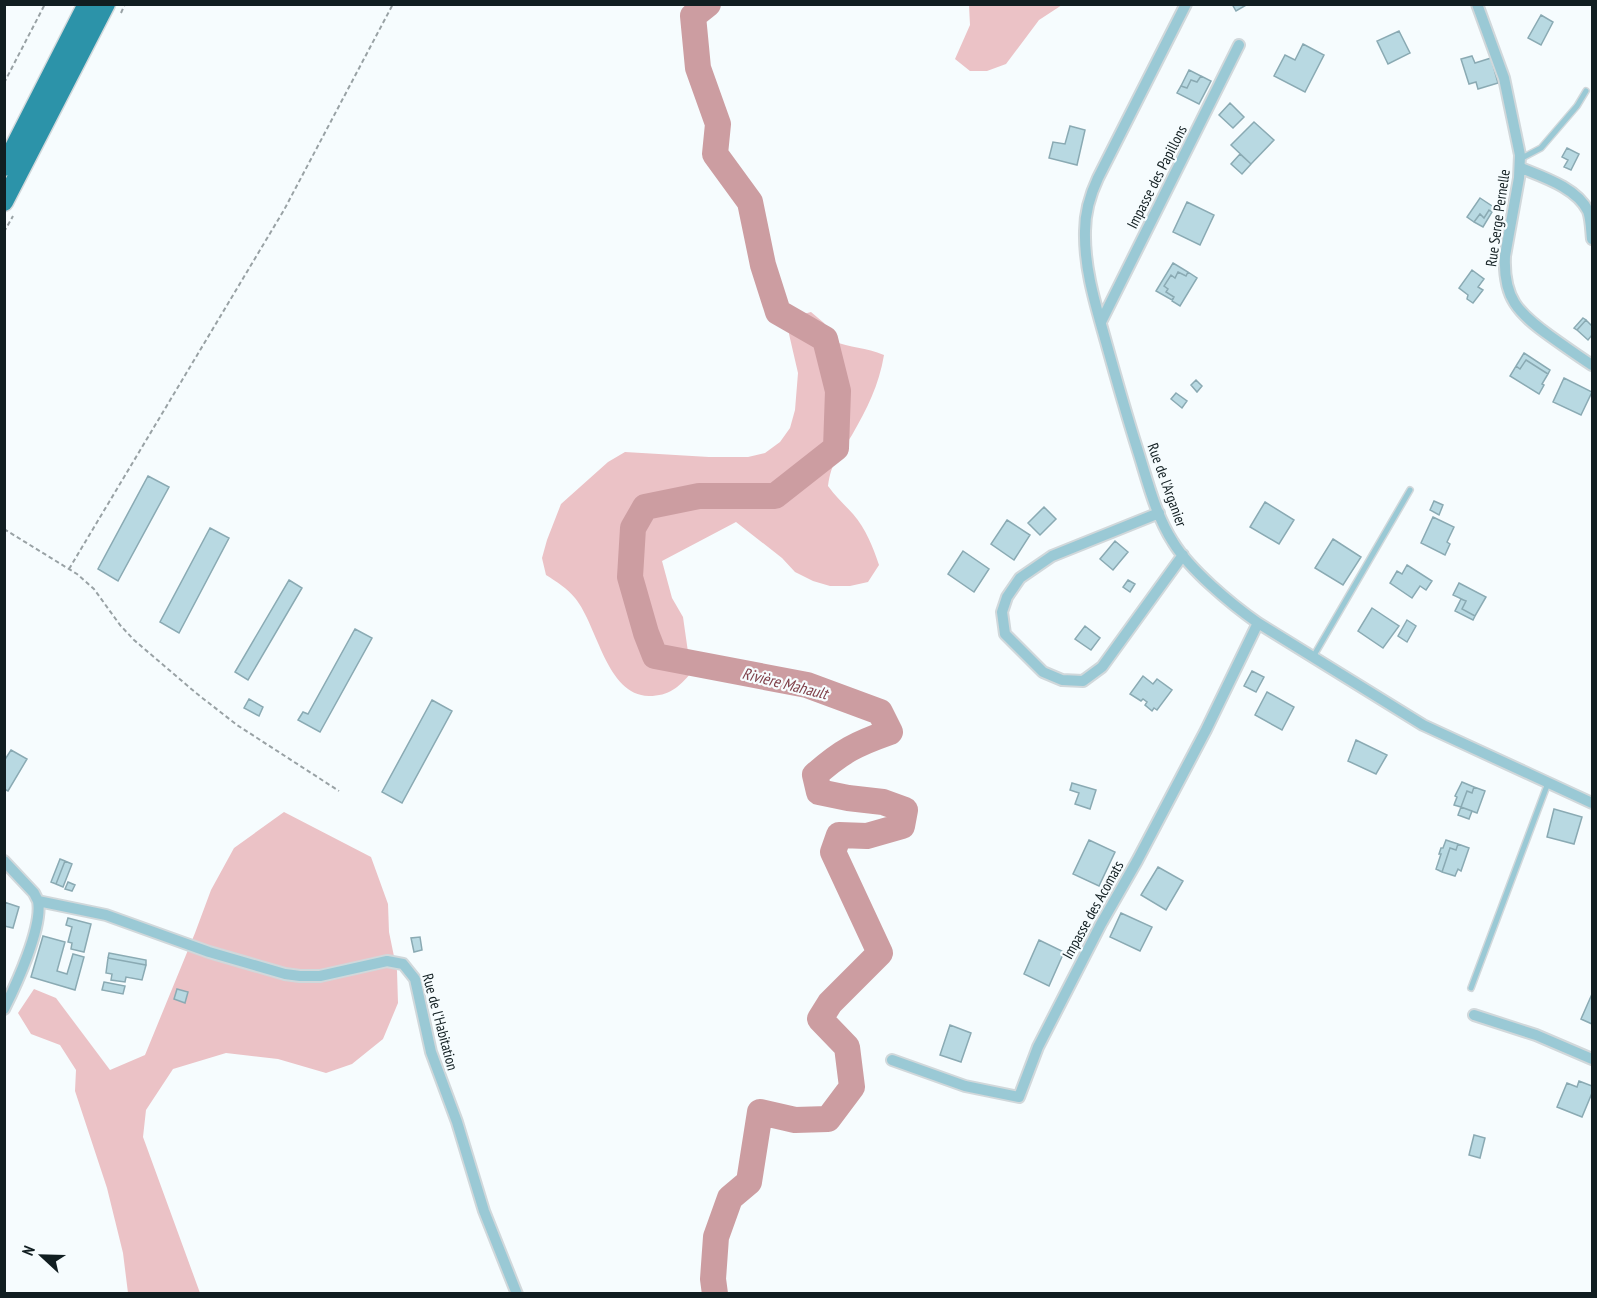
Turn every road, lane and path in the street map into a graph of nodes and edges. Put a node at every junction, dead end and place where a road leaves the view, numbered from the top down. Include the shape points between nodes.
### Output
1 (45, 4) edge
2 (87, 4) edge
3 (106, 4) edge
4 (393, 4) edge
5 (1186, 4) edge
6 (1477, 4) edge
7 (1239, 45) dead end
8 (4, 84) edge
9 (1586, 91) dead end
10 (1521, 164) junction
11 (4, 168) edge
12 (4, 202) edge
13 (1593, 239) edge
14 (1101, 322) junction
15 (1593, 366) edge
16 (1410, 490) dead end
17 (1159, 513) junction
18 (4, 529) edge
19 (1183, 555) junction
20 (69, 569) junction
21 (1258, 623) junction
22 (1313, 657) junction
23 (1548, 783) junction
24 (339, 791) dead end
25 (1593, 803) edge
26 (4, 861) edge
27 (38, 901) junction
28 (1472, 988) dead end
29 (4, 1009) edge
30 (1474, 1015) dead end
31 (1593, 1059) edge
32 (892, 1060) dead end
33 (517, 1293) edge

1 - 8 path
2 - 11 highway
3 - 12 highway
4 - 20 path via 284,210
5 - 14 street, Rue de l'Arganier via 1087,205 1086,253
6 - 10 street, Rue Serge Pernelle via 1504,78
7 - 14 street, Impasse des Papillons
9 - 10 lane via 1541,148
10 - 13 street via 1576,196 1588,211
10 - 15 street, Rue Serge Pernelle via 1505,256 1510,298 1528,320
14 - 17 street, Rue de l'Arganier
16 - 22 lane
17 - 19 street, Rue de l'Arganier
17 - 19 street via 1052,556 1020,578 1002,612 1005,634 1043,672 1062,680 1083,681 1102,667
18 - 20 path
19 - 21 street, Rue de l'Arganier via 1240,611
20 - 24 path via 94,589 134,640 196,693 237,725
21 - 22 street, Rue de l'Arganier
21 - 32 street, Impasse des Acomats via 1206,730 1043,1037 1019,1096 965,1086
22 - 23 street, Rue de l'Arganier via 1423,725
23 - 25 street, Rue de l'Arganier
23 - 28 lane
26 - 27 street
27 - 29 street via 38,917 22,971
27 - 33 street, Rue de l'Habitation via 106,915 285,974 320,976 387,961 407,967 415,979 431,1052 484,1211
30 - 31 street

